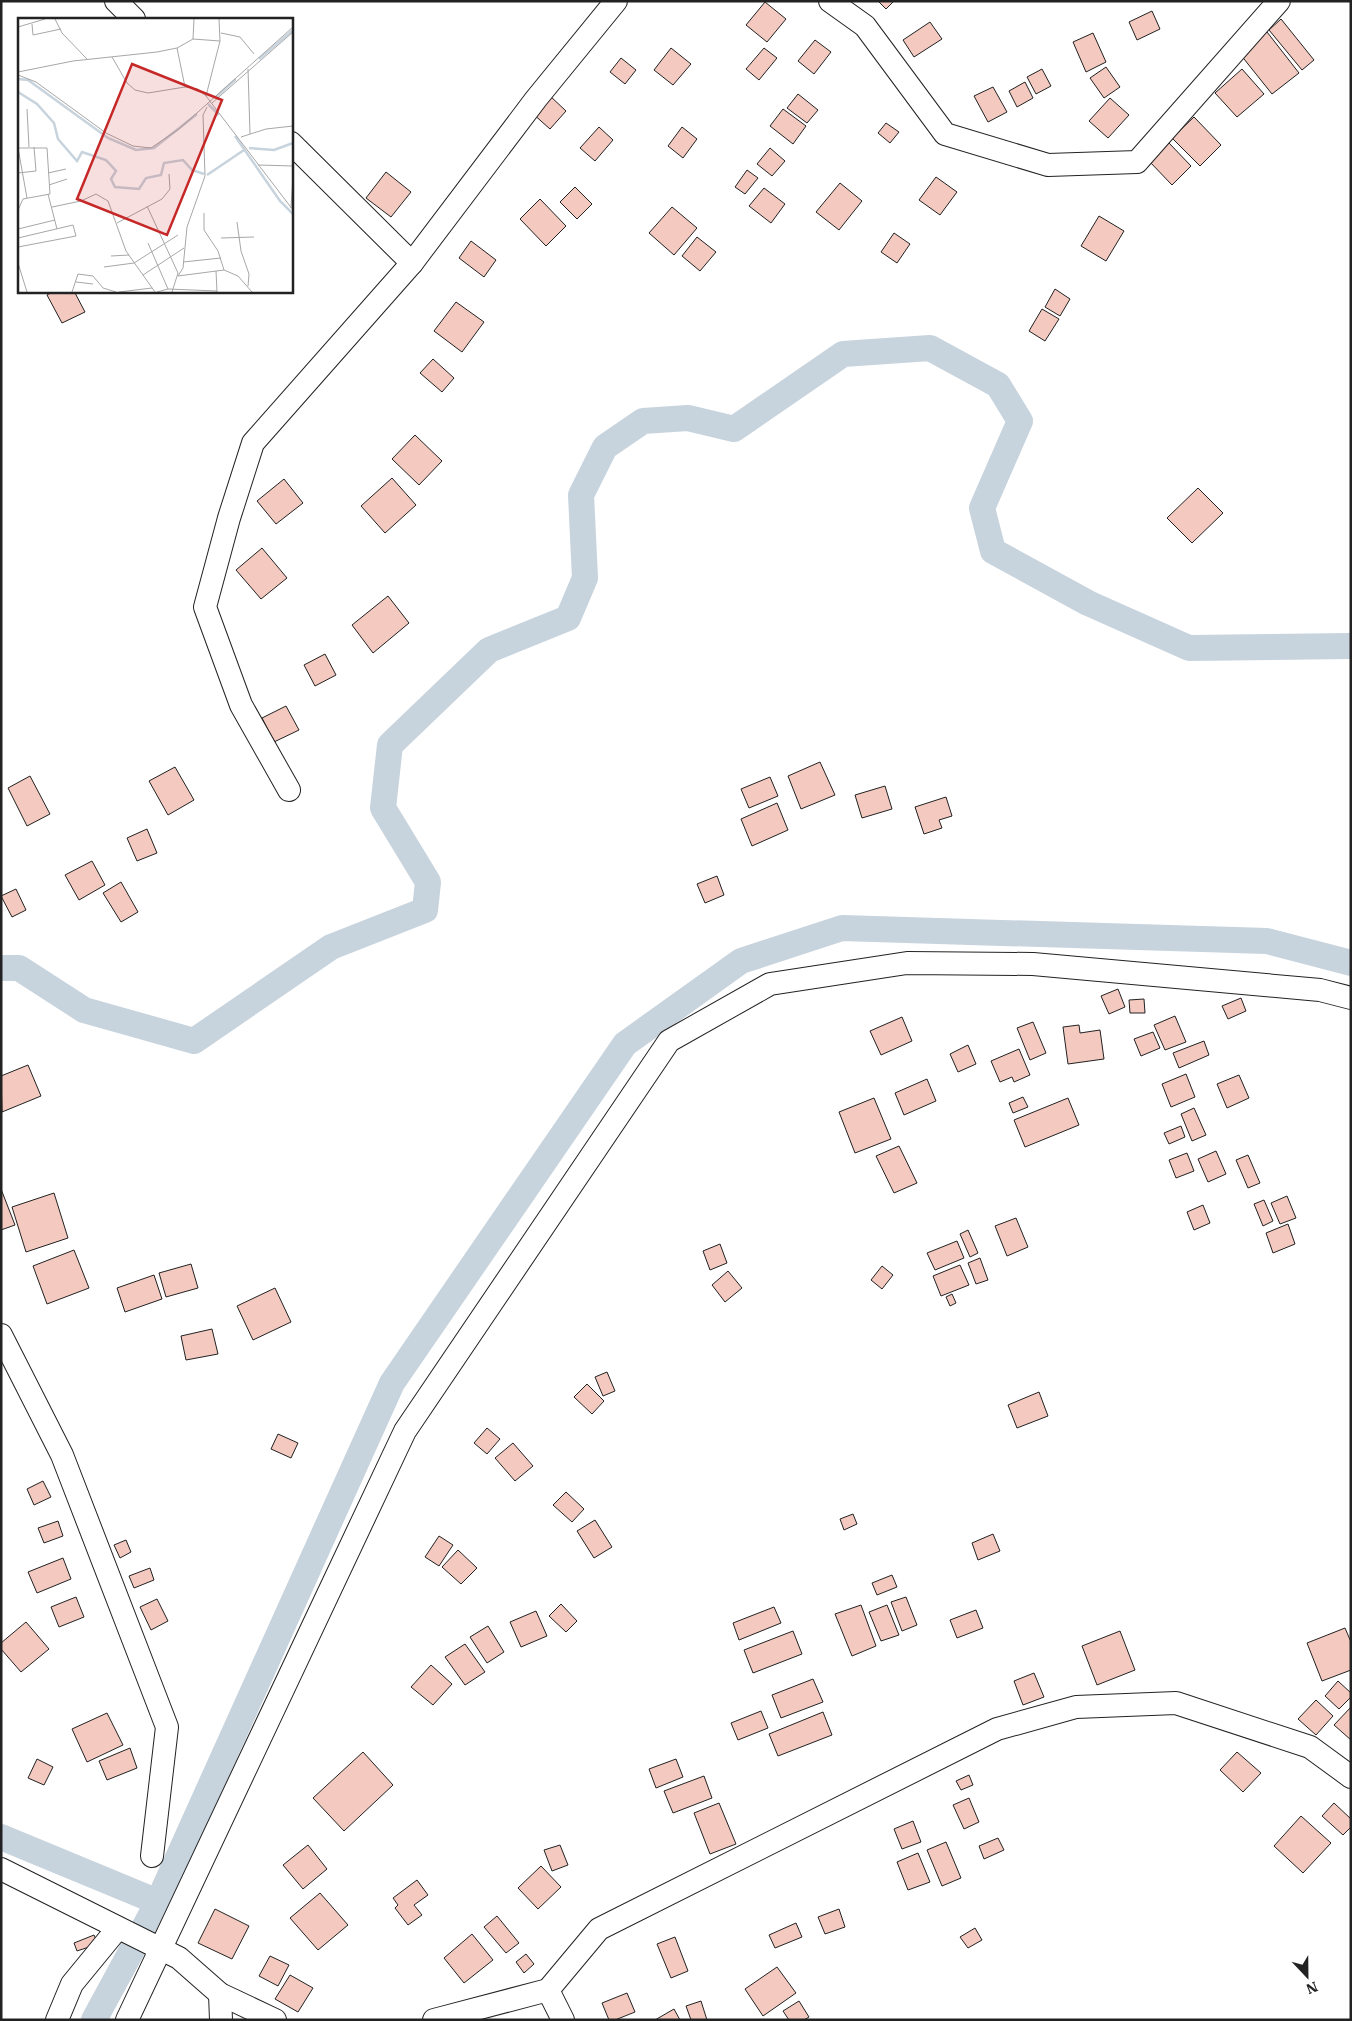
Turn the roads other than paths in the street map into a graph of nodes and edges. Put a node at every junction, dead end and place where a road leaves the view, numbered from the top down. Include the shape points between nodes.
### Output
1 (116, 1) edge
2 (616, 1) edge
3 (830, 1) edge
4 (1279, 1) edge
5 (133, 18) edge
6 (292, 144) edge
7 (412, 263) junction
8 (289, 790) dead end
9 (1351, 998) edge
10 (1, 1335) edge
11 (1351, 1777) edge
12 (152, 1856) dead end
13 (1, 1869) edge
14 (119, 1929) junction
15 (159, 1949) junction
16 (548, 1990) junction
17 (220, 1994) junction
18 (57, 2020) edge
19 (127, 2020) edge
20 (221, 2020) edge
21 (275, 2020) edge
22 (434, 2020) edge
23 (563, 2020) edge

1 - 5 street
2 - 7 street via 536,99
3 - 4 street via 866,26 945,134 1048,165 1137,162
6 - 7 street
7 - 8 street via 253,443 205,607 241,705
9 - 15 street via 1320,990 1033,964 907,963 770,984 669,1041 405,1431
10 - 12 street via 62,1455 166,1727
11 - 16 street via 1310,1747 1176,1703 1076,1707 998,1729 599,1929
13 - 14 street
14 - 15 street
14 - 18 street via 72,1984
15 - 17 street via 179,1958
15 - 19 street
16 - 22 street
16 - 23 street
17 - 20 street
17 - 21 street

